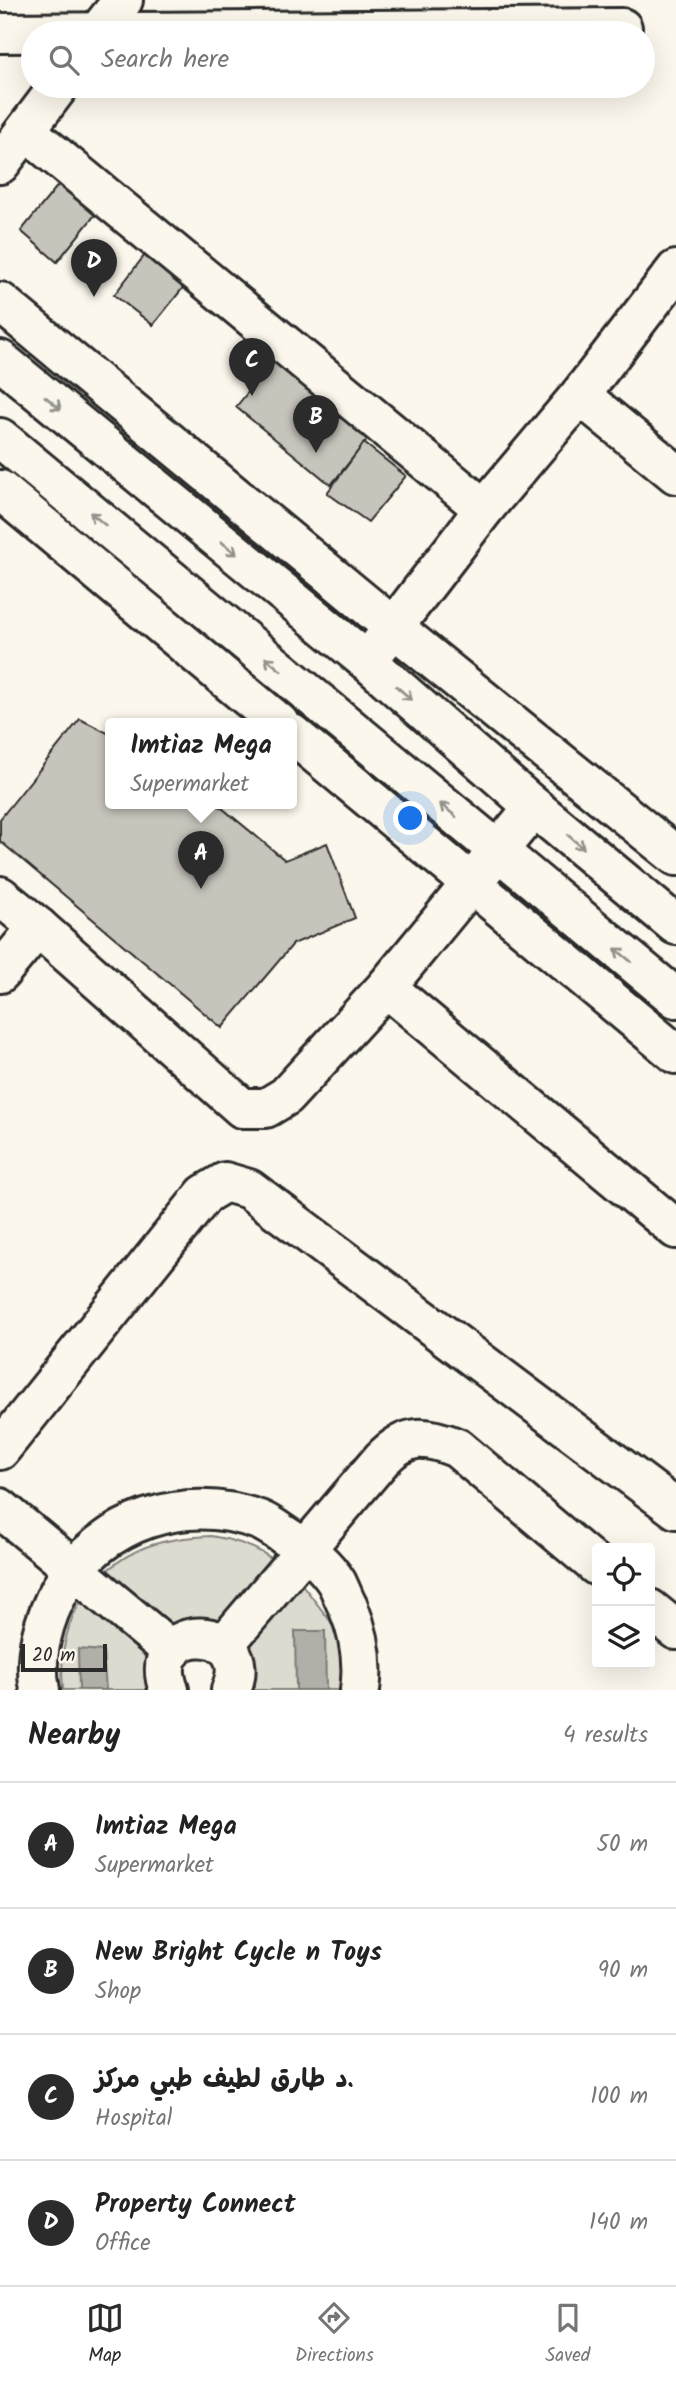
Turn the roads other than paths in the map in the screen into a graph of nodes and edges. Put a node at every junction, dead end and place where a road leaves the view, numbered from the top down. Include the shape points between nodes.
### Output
1 (123, 0) edge
2 (106, 21) edge
3 (0, 33) edge
4 (21, 33) edge
5 (50, 98) edge
6 (26, 131) junction
7 (0, 164) edge
8 (676, 270) edge
9 (0, 302) edge
10 (0, 360) edge
11 (580, 395) junction
12 (0, 438) edge
13 (676, 474) edge
14 (2, 496) edge
15 (484, 509) junction
16 (393, 627) junction
17 (368, 662) junction
18 (273, 718) edge
19 (297, 738) edge
20 (534, 807) junction
21 (498, 852) junction
22 (676, 856) edge
23 (472, 885) junction
24 (0, 897) edge
25 (676, 925) edge
26 (38, 927) junction
27 (0, 973) edge
28 (386, 986) junction
29 (676, 998) edge
30 (676, 1054) edge
31 (676, 1229) edge
32 (0, 1450) edge
33 (0, 1508) edge
34 (676, 1509) edge
35 (305, 1548) junction
36 (592, 1562) edge
37 (73, 1570) junction
38 (655, 1613) edge
39 (676, 1630) edge
40 (224, 1646) junction
41 (172, 1651) junction
42 (40, 1690) edge
43 (169, 1690) edge
44 (232, 1690) edge
45 (360, 1690) edge

1 - 2 street
3 - 4 street
5 - 6 street
6 - 7 street
6 - 15 street
8 - 11 street
9 - 16 street
10 -> 17 street
11 - 13 street
11 - 15 street
21 -> 12 street
14 - 18 street
15 - 16 street
16 - 17 street
16 - 22 street
17 -> 20 street
19 - 23 street
20 - 21 street
20 -> 25 street
21 - 23 street
29 -> 21 street
23 - 28 street
23 - 30 street
24 - 26 street
26 - 27 street
26 - 28 street via 243,1108 266,1108 286,1096
28 - 31 street
32 - 34 street via 205,1194 225,1182 248,1189
33 - 37 street
35 - 36 street via 394,1446 406,1440 438,1440 457,1448
35 - 37 street via 261,1521 214,1509 174,1511 135,1522 112,1535
35 - 40 street
35 - 45 street via 336,1582 356,1627
37 - 41 street
37 - 42 street via 52,1604 40,1643
38 - 39 street
40 - 41 street via 196,1636
40 - 44 street via 236,1670
41 - 43 street via 165,1667

